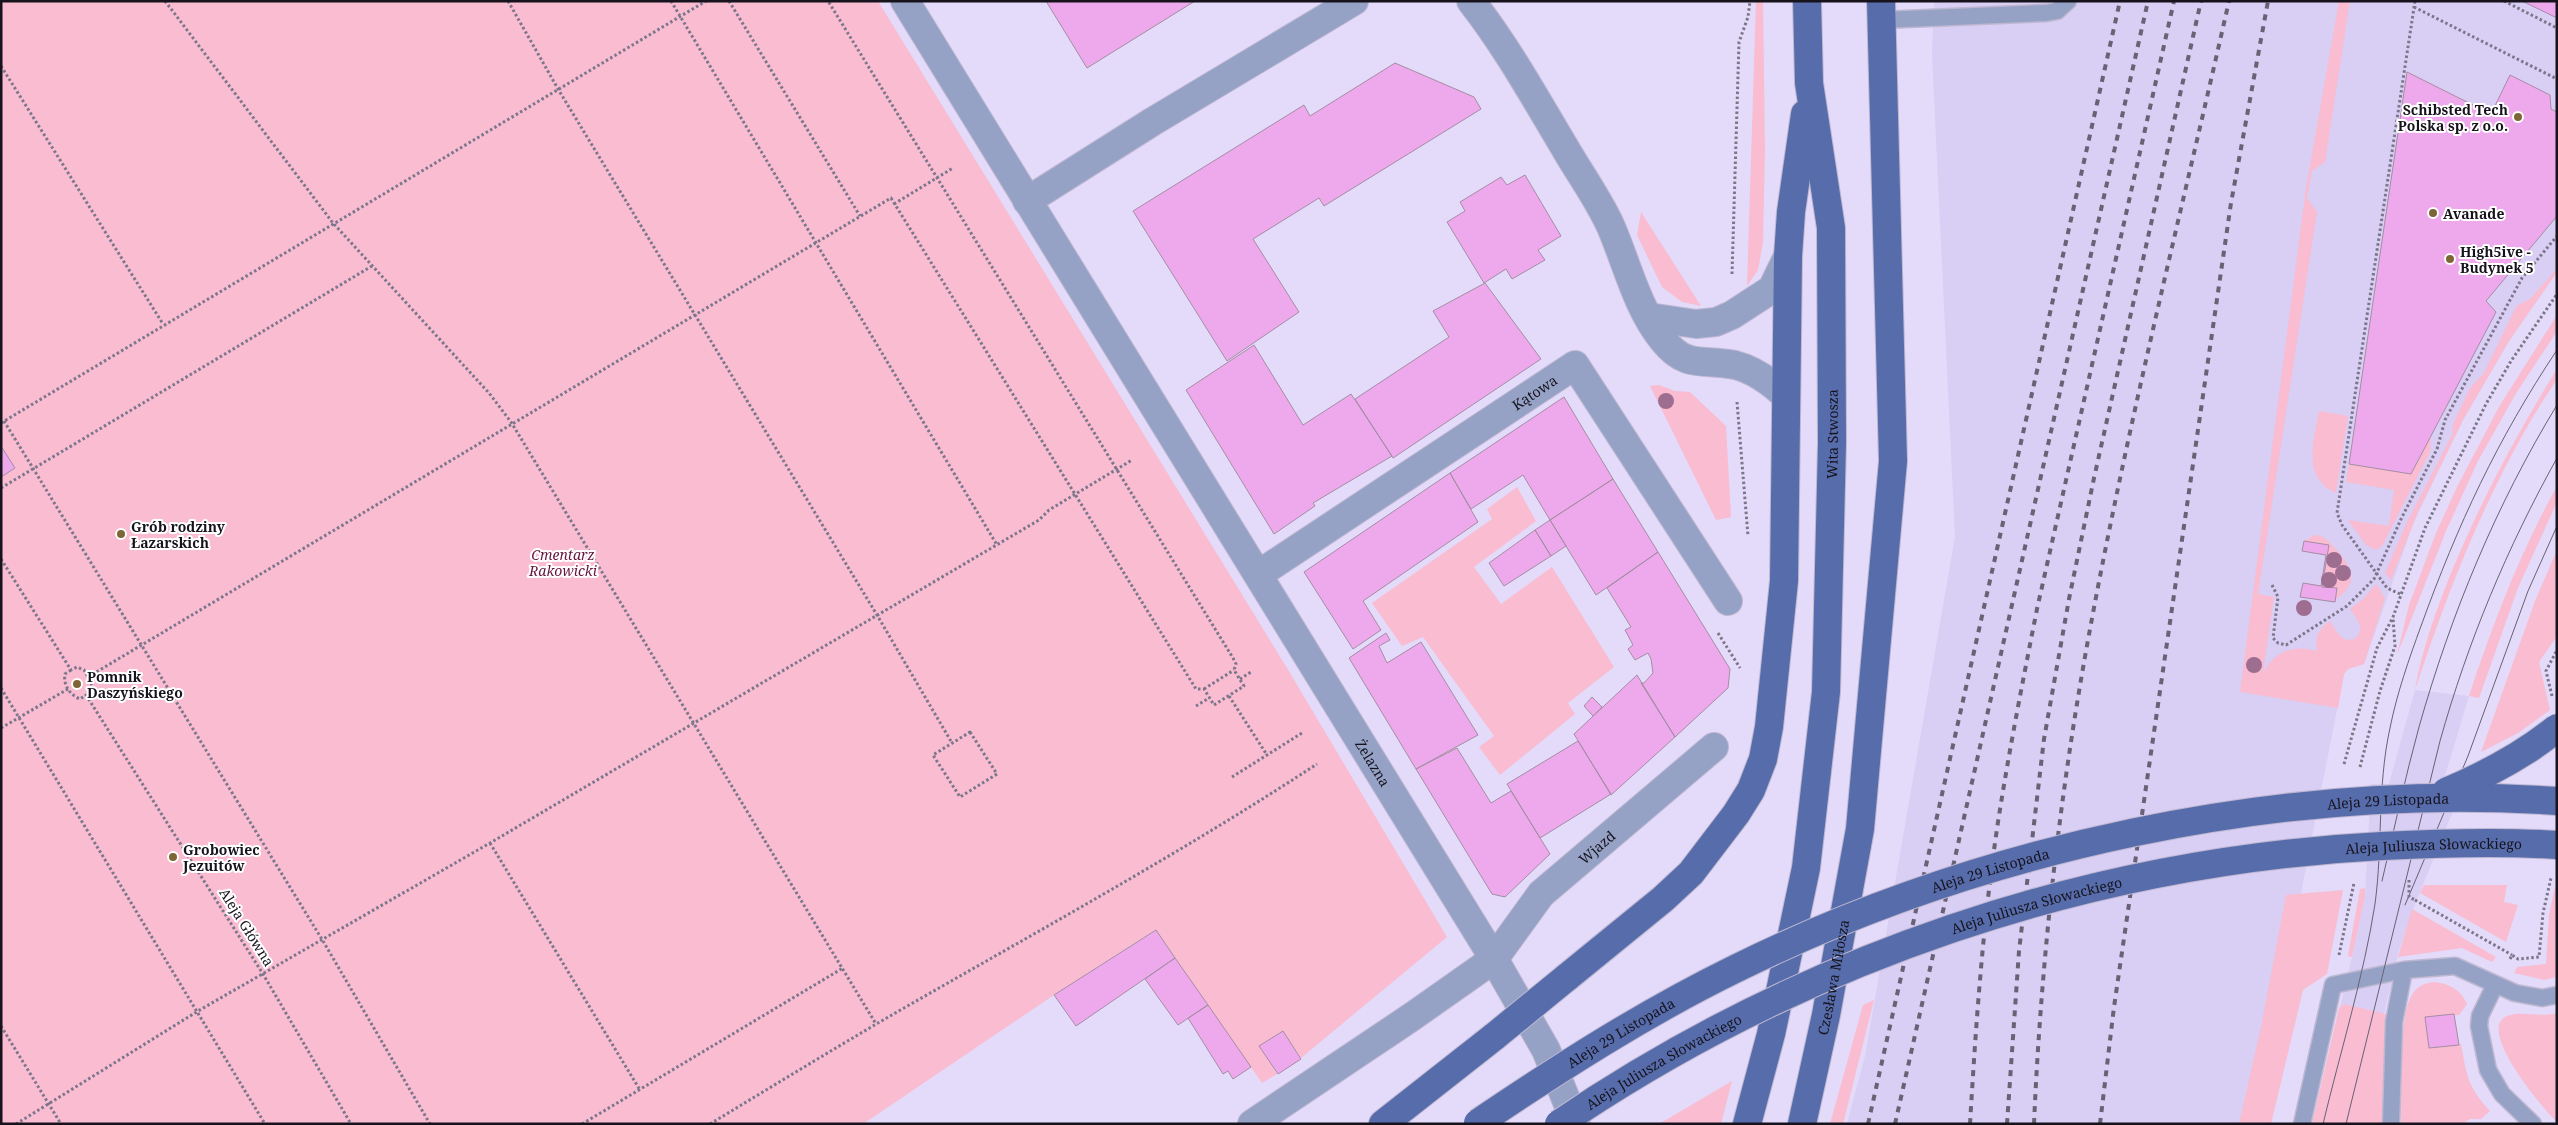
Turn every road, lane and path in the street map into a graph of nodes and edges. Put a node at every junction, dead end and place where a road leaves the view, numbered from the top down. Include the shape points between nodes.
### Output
1 (165, 1) edge
2 (508, 1) edge
3 (671, 1) edge
4 (706, 1) edge
5 (729, 1) edge
6 (828, 1) edge
7 (905, 1) edge
8 (1354, 1) edge
9 (1471, 1) edge
10 (1750, 1) edge
11 (1807, 1) edge
12 (2068, 1) edge
13 (2415, 1) edge
14 (2504, 1) edge
15 (2414, 7) junction
16 (1882, 11) edge
17 (681, 16) junction
18 (2557, 28) edge
19 (1, 66) edge
20 (2557, 79) edge
21 (1809, 83) junction
22 (558, 89) junction
23 (953, 168) dead end
24 (935, 179) junction
25 (1027, 200) junction
26 (894, 204) junction
27 (860, 216) junction
28 (334, 223) junction
29 (2557, 236) edge
30 (815, 242) junction
31 (1788, 256) junction
32 (372, 266) junction
33 (1732, 276) dead end
34 (2557, 294) edge
35 (694, 314) junction
36 (1649, 317) junction
37 (163, 325) junction
38 (1786, 396) junction
39 (1737, 401) dead end
40 (3, 422) edge
41 (512, 422) junction
42 (1132, 460) dead end
43 (34, 470) junction
44 (1117, 470) junction
45 (1, 488) edge
46 (1075, 495) junction
47 (997, 544) junction
48 (1748, 545) dead end
49 (1, 559) edge
50 (1259, 574) junction
51 (2377, 574) junction
52 (2272, 585) dead end
53 (2400, 594) junction
54 (1728, 601) dead end
55 (877, 615) junction
56 (140, 644) junction
57 (2557, 650) edge
58 (1744, 664) dead end
59 (71, 670) junction
60 (1234, 670) junction
61 (1251, 672) dead end
62 (1743, 673) dead end
63 (88, 677) junction
64 (1240, 680) junction
65 (1, 688) edge
66 (68, 689) junction
67 (1204, 689) junction
68 (86, 695) junction
69 (1229, 696) junction
70 (1209, 698) junction
71 (2552, 700) dead end
72 (1196, 706) dead end
73 (19, 717) junction
74 (694, 722) junction
75 (1, 728) edge
76 (2557, 728) edge
77 (1302, 733) dead end
78 (952, 743) junction
79 (1714, 747) dead end
80 (1267, 755) junction
81 (1317, 764) dead end
82 (2344, 764) dead end
83 (1232, 777) dead end
84 (2430, 798) junction
85 (2557, 801) edge
86 (490, 843) junction
87 (2555, 857) edge
88 (2408, 877) dead end
89 (323, 941) junction
90 (2512, 956) junction
91 (1494, 959) junction
92 (844, 968) junction
93 (2404, 970) junction
94 (263, 974) junction
95 (2495, 985) junction
96 (2557, 995) edge
97 (198, 1011) junction
98 (876, 1024) junction
99 (1, 1026) edge
100 (640, 1090) junction
101 (49, 1103) junction
102 (1477, 1123) edge
103 (16, 1124) edge
104 (61, 1124) edge
105 (265, 1124) edge
106 (351, 1124) edge
107 (430, 1124) edge
108 (582, 1124) edge
109 (710, 1124) edge
110 (1252, 1124) edge
111 (1383, 1124) edge
112 (1558, 1124) edge
113 (1576, 1124) edge
114 (1747, 1124) edge
115 (1802, 1124) edge
116 (2302, 1124) edge
117 (2391, 1124) edge
118 (2533, 1124) edge

1 - 28 path
2 - 22 path
3 - 17 path
4 - 17 path
5 - 27 path
6 - 24 path
7 - 25 street, Żelazna
8 - 25 street
9 - 36 street via 1499,37 1609,223 1638,298
10 - 33 path via 1739,42
11 - 21 main road, Wita Stwosza
12 - 16 lane via 2057,11 2046,13
13 - 15 path
14 - 18 path
15 - 20 path
15 - 51 path via 2337,505 2338,518
16 - 115 main road, Czesława Miłosza via 1893,460 1860,829 1826,1015
17 - 22 path
17 - 30 path
19 - 37 path
21 - 31 main road
21 - 114 main road, Wita Stwosza via 1830,228 1832,443 1826,692 1806,868 1772,1034
22 - 28 path
22 - 35 path
23 - 24 path
24 - 26 path
24 - 44 path
25 - 50 street, Żelazna
26 - 27 path via 891,198
26 - 46 path
27 - 30 path
28 - 32 path
28 - 37 path
29 - 51 path via 2522,278 2450,412 2437,449
30 - 35 path
30 - 47 path
31 - 36 street via 1772,289 1732,315 1716,322 1696,324
31 - 38 main road
32 - 41 path
32 - 43 path
34 - 53 path via 2511,361 2476,423 2425,528
35 - 41 path
35 - 55 path
36 - 38 street via 1661,339 1676,356 1700,363 1734,365 1758,374
37 - 40 path
38 - 111 main road, bridge via 1784,581 1769,727 1763,759 1751,790 1691,873 1663,899
39 - 48 path
40 - 43 path
41 - 56 path
41 - 74 path
42 - 44 path
43 - 45 path
43 - 56 path
44 - 46 path
44 - 60 path via 1236,664
46 - 47 path
46 - 67 path via 1196,689
47 - 55 path
49 - 59 path
50 - 54 street, Kątowa via 1575,365
50 - 91 street, Żelazna
51 - 52 path via 2347,606 2286,645 2273,638 2278,597
51 - 53 path via 2387,588
53 - 82 path via 2393,617 2377,648
55 - 74 path
55 - 78 path
56 - 63 path
56 - 89 path
57 - 71 path via 2546,671
58 - 62 path
59 - 63 path via 77,667
59 - 66 path via 65,674 64,682
60 - 64 path
60 - 67 path
61 - 64 path
63 - 68 path via 92,685 91,692
64 - 69 path via 1244,686
65 - 73 path
66 - 68 path via 80,699
66 - 73 path
67 - 70 path
68 - 94 path, Aleja Główna
69 - 70 path via 1214,705
69 - 80 path
70 - 72 path
73 - 75 path
73 - 97 path
74 - 86 path
74 - 92 path
76 - 84 main road, bridge via 2483,777
77 - 80 path
78 - 78 path via 933,755 960,797 997,774 970,732
79 - 91 street, Wjazd via 1541,894
80 - 83 path
81 - 98 path via 1168,858
84 - 85 main road, Aleja 29 Listopada, bridge
84 - 102 main road, Aleja 29 Listopada, bridge via 2225,816 2065,848 1953,881 1814,932 1734,969 1626,1028
86 - 89 path
86 - 100 path
87 - 90 path via 2543,913 2539,957 2518,959
87 - 112 main road, Aleja Juliusza Słowackiego, bridge via 2430,844 2304,851 2176,870 2078,891 1960,925 1822,978 1687,1045
88 - 90 path, bridge via 2409,897
89 - 94 path
89 - 107 path
90 - 95 path
91 - 110 street, Wjazd
91 - 113 street, Żelazna via 1546,1050
92 - 98 path
92 - 100 path
93 - 95 lane via 2455,966
93 - 116 lane via 2333,985
93 - 117 lane via 2394,1022
94 - 97 path
94 - 106 path, Aleja Główna
95 - 96 lane via 2529,997
95 - 118 lane via 2479,1021 2488,1070 2502,1094
97 - 101 path
97 - 105 path
98 - 109 path
99 - 101 path
100 - 108 path
101 - 103 path
101 - 104 path

